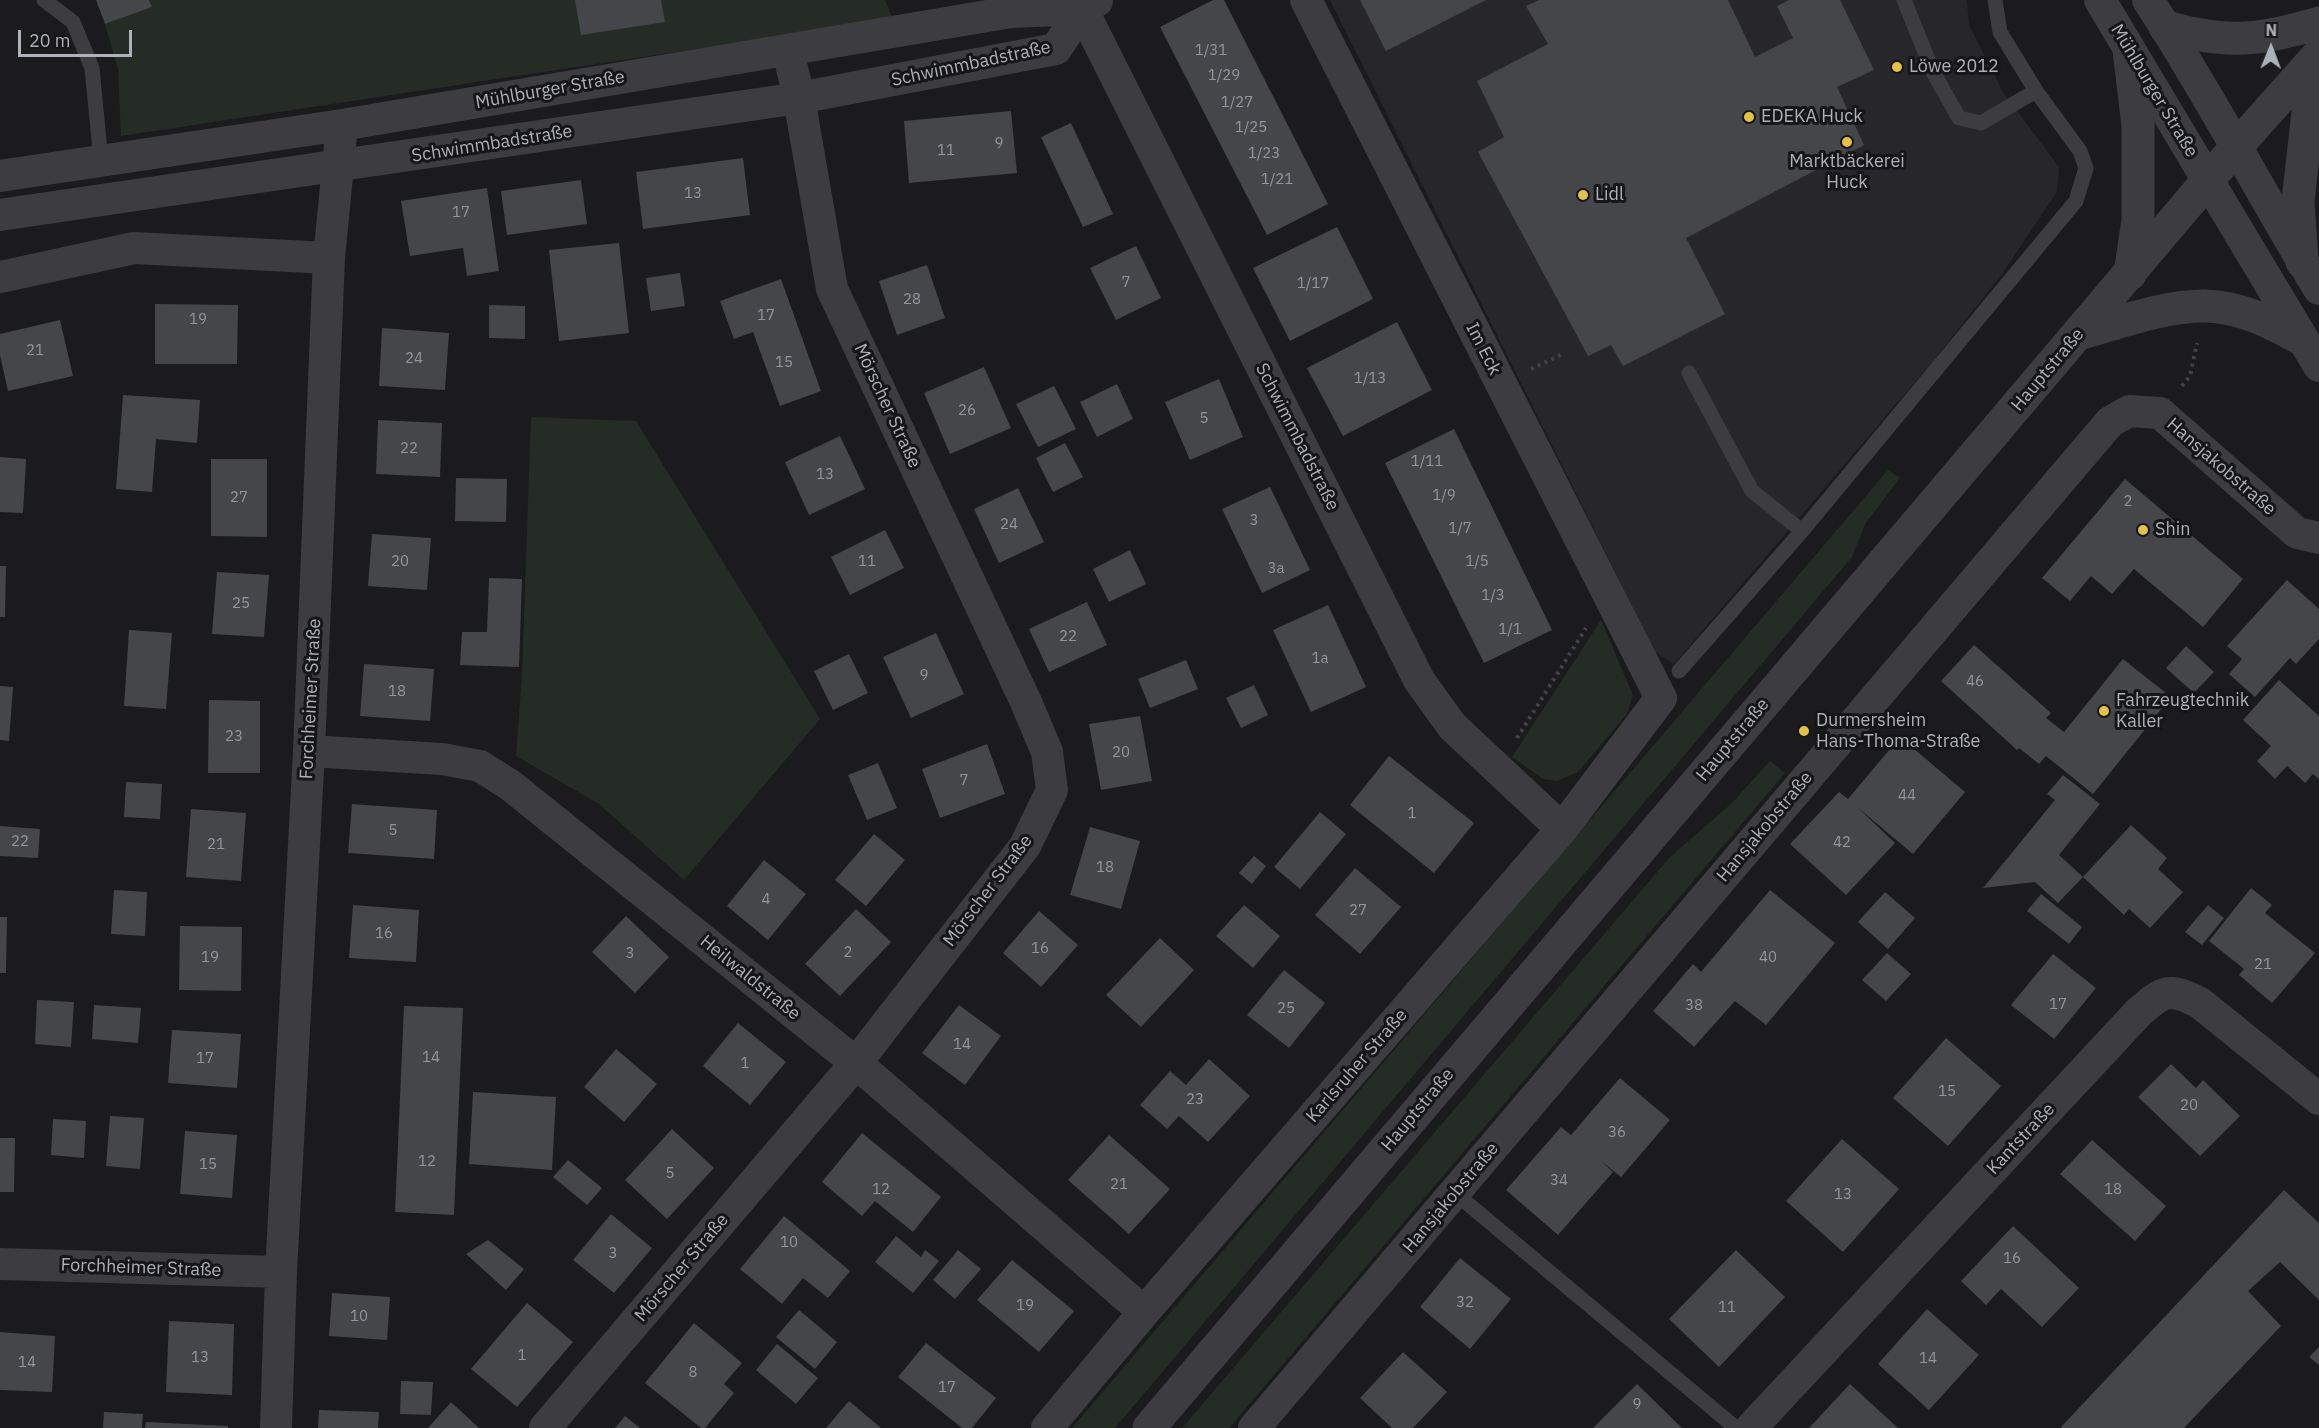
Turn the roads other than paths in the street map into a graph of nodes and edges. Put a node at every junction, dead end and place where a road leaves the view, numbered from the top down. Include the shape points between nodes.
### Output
1 (44, 0) edge
2 (1306, 0) edge
3 (1904, 0) edge
4 (1995, 0) edge
5 (2100, 0) edge
6 (2148, 0) edge
7 (1090, 5) edge
8 (2319, 23) edge
9 (2165, 27) junction
10 (2129, 50) junction
11 (788, 51) junction
12 (2318, 55) edge
13 (2036, 91) junction
14 (799, 98) junction
15 (342, 125) junction
16 (2237, 146) junction
17 (101, 161) junction
18 (339, 167) junction
19 (0, 176) edge
20 (2208, 183) junction
21 (0, 215) edge
22 (329, 258) junction
23 (2130, 274) junction
24 (2311, 276) edge
25 (0, 277) edge
26 (2079, 334) junction
27 (2311, 352) edge
28 (1689, 373) dead end
29 (1802, 531) junction
30 (2319, 538) edge
31 (1679, 671) dead end
32 (1661, 698) joint
33 (309, 751) junction
34 (1562, 829) junction
35 (856, 1063) junction
36 (2319, 1099) edge
37 (1455, 1193) junction
38 (0, 1264) edge
39 (281, 1272) junction
40 (1144, 1312) junction
41 (276, 1428) edge
42 (545, 1428) edge
43 (1047, 1428) edge
44 (1149, 1428) edge
45 (1254, 1428) edge
46 (1736, 1428) edge
47 (1751, 1428) edge

1 - 17 lane via 73,22 92,68
2 - 32 street, Im Eck
3 - 13 lane via 1933,72 1959,118 1981,123
4 - 13 lane via 2000,32
5 - 10 street, Mühlburger Straße
6 - 9 street
7 - 11 street, Mühlburger Straße via 1011,12
7 - 14 street, Schwimmbadstraße via 1056,49
7 - 34 street, Schwimmbadstraße via 1419,680 1452,726
8 - 9 street via 2242,40 2200,36
9 - 16 street
10 - 20 street, Mühlburger Straße
10 - 23 street via 2138,126 2138,220
11 - 14 street, Mörscher Straße
11 - 15 street, Mühlburger Straße
12 - 16 street, Hauptstraße
12 - 24 street via 2298,201
13 - 29 lane via 2080,151 2086,168 2076,201
14 - 18 street, Schwimmbadstraße
14 - 35 street, Mörscher Straße via 832,289 1026,702 1047,752 1052,790 1025,846
15 - 17 street, Mühlburger Straße
15 - 18 street, Forchheimer Straße
16 - 20 street, Hauptstraße
16 - 24 street
17 - 19 street, Mühlburger Straße
18 - 21 street, Schwimmbadstraße
18 - 22 street, Forchheimer Straße
20 - 23 street, Hauptstraße
20 - 27 street, Mühlburger Straße
22 - 25 street via 134,248
22 - 33 street, Forchheimer Straße
23 - 26 street, Hauptstraße
26 - 27 street via 2147,315 2205,306 2273,322
26 - 44 street, Hauptstraße
28 - 29 lane via 1752,491
29 - 31 lane
30 - 37 street, Hansjakobstraße via 2297,533 2160,413 2129,411 2110,422
32 - 34 street, Karlsruher Straße
33 - 35 street, Heilwaldstraße via 442,759 480,766 510,785
33 - 39 street, Forchheimer Straße
34 - 40 street, Karlsruher Straße
35 - 40 street, Heilwaldstraße
35 - 42 street, Mörscher Straße
36 - 47 street, Kantstraße via 2200,1003 2179,992 2158,995
37 - 45 street, Hansjakobstraße
37 - 46 lane
38 - 39 street, Forchheimer Straße
39 - 41 street, Forchheimer Straße
40 - 43 street, Karlsruher Straße

